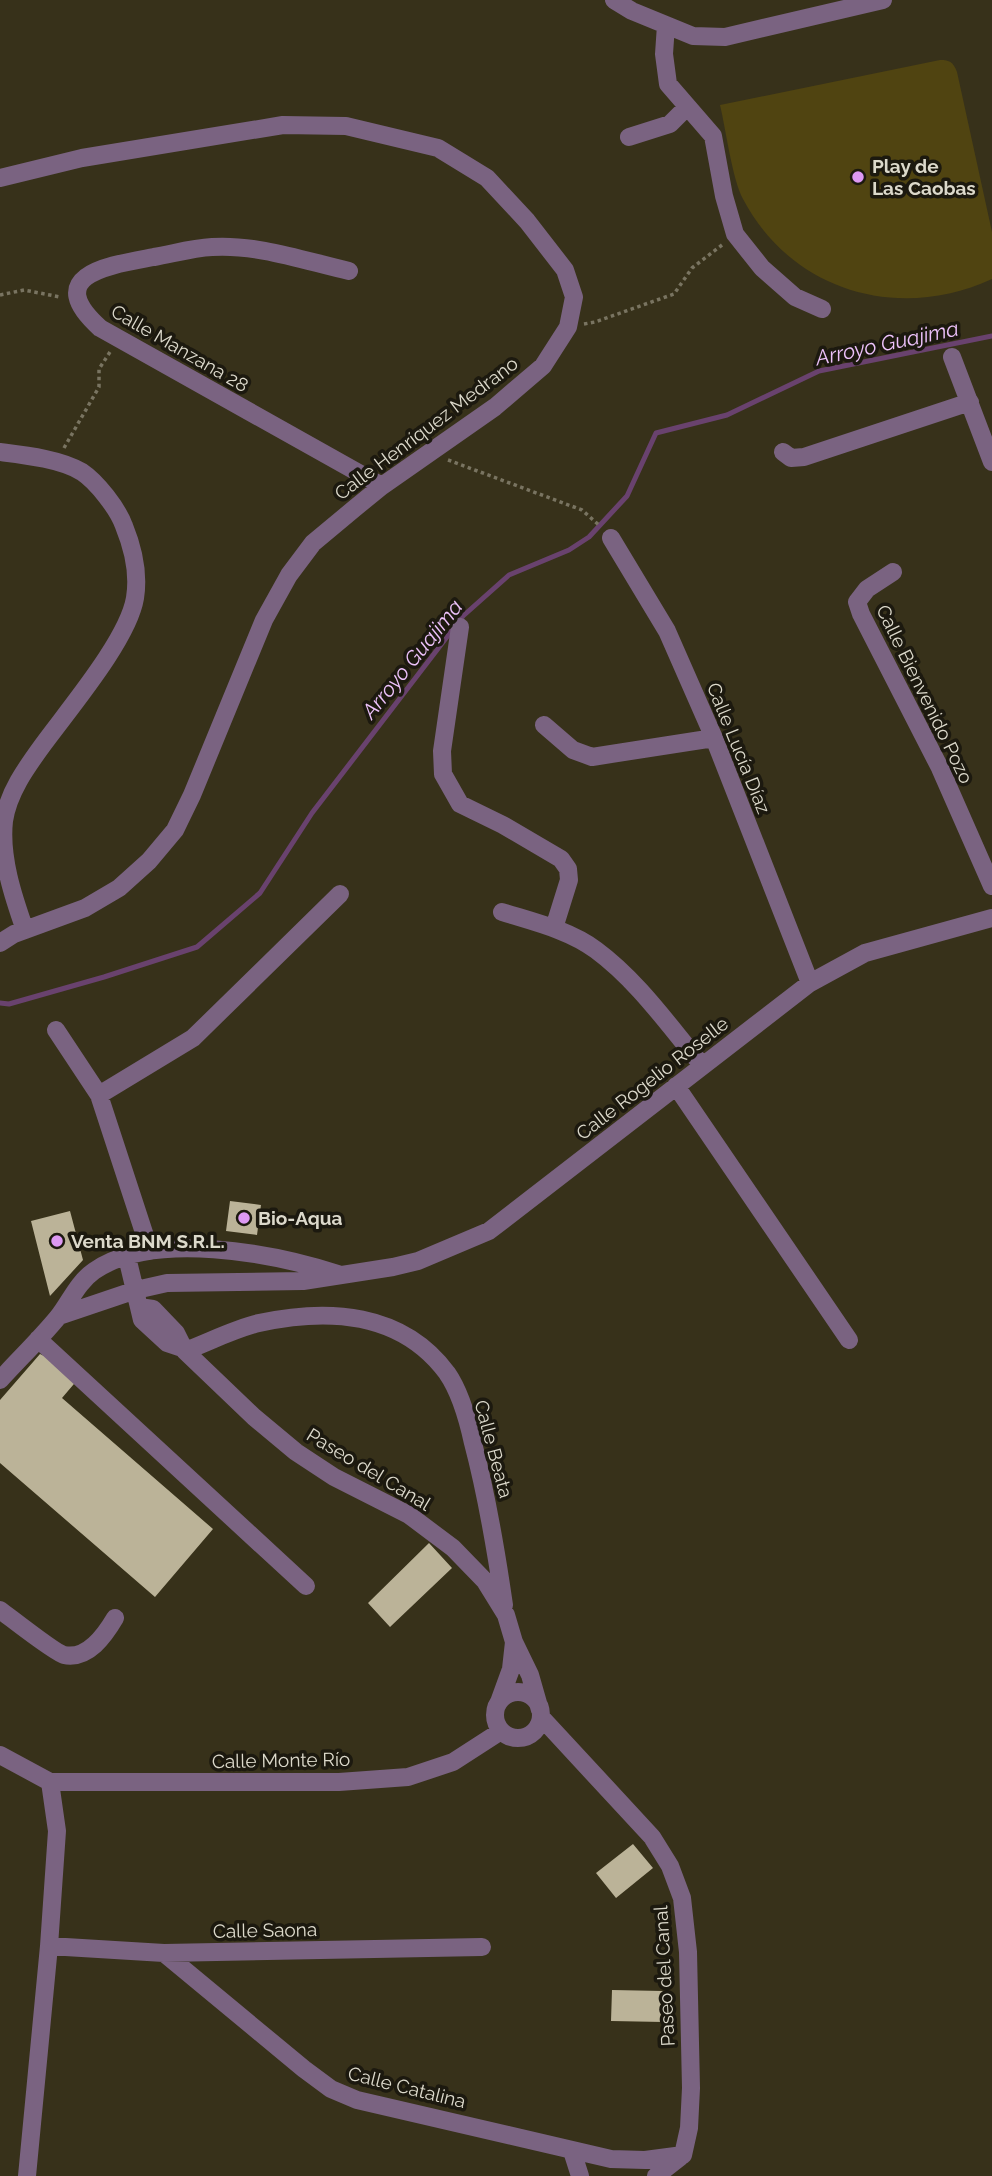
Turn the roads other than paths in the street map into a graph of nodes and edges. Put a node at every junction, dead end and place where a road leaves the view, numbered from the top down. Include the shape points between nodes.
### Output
1 (614, 0) edge
2 (883, 0) edge
3 (635, 6) edge
4 (666, 25) junction
5 (687, 108) junction
6 (629, 137) dead end
7 (0, 178) edge
8 (348, 271) dead end
9 (822, 309) dead end
10 (951, 357) dead end
11 (970, 402) junction
12 (0, 452) edge
13 (783, 452) dead end
14 (992, 463) edge
15 (382, 486) junction
16 (611, 538) dead end
17 (893, 572) dead end
18 (460, 627) dead end
19 (544, 725) dead end
20 (714, 738) junction
21 (992, 886) edge
22 (340, 894) dead end
23 (502, 912) dead end
24 (992, 918) edge
25 (554, 928) junction
26 (25, 930) junction
27 (0, 943) edge
28 (810, 983) junction
29 (56, 1030) dead end
30 (702, 1065) junction
31 (676, 1086) junction
32 (99, 1095) junction
33 (150, 1251) junction
34 (127, 1257) junction
35 (341, 1275) junction
36 (138, 1299) junction
37 (59, 1316) junction
38 (38, 1339) junction
39 (849, 1340) dead end
40 (183, 1350) junction
41 (0, 1380) edge
42 (306, 1586) dead end
43 (0, 1609) edge
44 (506, 1615) junction
45 (115, 1618) dead end
46 (514, 1642) junction
47 (499, 1703) junction
48 (540, 1714) junction
49 (501, 1731) junction
50 (0, 1755) edge
51 (50, 1782) junction
52 (49, 1946) junction
53 (482, 1947) dead end
54 (164, 1953) junction
55 (572, 2151) junction
56 (683, 2155) junction
57 (31, 2175) edge
58 (580, 2176) edge
59 (656, 2176) edge

1 - 3 street
2 - 4 street via 725,37 693,36
3 - 4 street
4 - 5 street via 668,83
5 - 6 street via 670,124
5 - 9 street via 713,136 735,233 762,268 795,297
7 - 15 street, Calle Henríquez Medrano via 82,158 284,125 346,126 438,148 487,178 565,270 574,297 568,327 543,366 495,407
8 - 15 street, Calle Manzana 28 via 257,250 212,247 97,270 80,285 78,300 85,315 100,328
10 - 11 street
11 - 13 street via 804,457 791,458
11 - 14 street
12 - 26 street via 39,457 83,472 118,509 134,552 135,599 117,642 12,793 4,821 4,855
15 - 26 street, Calle Henríquez Medrano via 313,543 289,575 264,620 175,830 118,888 85,908
16 - 20 street, Calle Lucía Díaz via 667,631
17 - 21 street, Calle Bienvenido Pozo via 860,595 861,614 940,768
18 - 25 street via 442,751 443,774 460,804 561,859 569,880
19 - 20 street via 573,750 593,757
20 - 28 street, Calle Lucía Díaz
22 - 32 street via 193,1038
23 - 25 street
24 - 28 street, Calle Rogelio Roselle via 865,953
25 - 30 street via 595,949 633,983
26 - 27 street, Calle Henríquez Medrano
28 - 30 street, Calle Rogelio Roselle
29 - 32 street
30 - 31 street, Calle Rogelio Roselle
31 - 35 street, Calle Rogelio Roselle via 489,1231 418,1261
31 - 39 street
32 - 33 street
33 - 34 street, Calle Rogelio Roselle
33 - 35 street, Calle Rogelio Roselle via 256,1254
34 - 36 street
34 - 37 street, Calle Rogelio Roselle via 94,1271
35 - 36 street, Calle Rogelio Roselle via 303,1281 167,1283
36 - 37 street, Calle Rogelio Roselle
36 - 40 street, Paseo del Canal via 176,1333
37 - 38 street, Calle Rogelio Roselle
38 - 41 street, Calle Rogelio Roselle
38 - 42 street
40 - 44 street, Paseo del Canal via 296,1451 334,1477 409,1515 453,1548 485,1581
40 - 44 street, Calle Beata via 257,1324 304,1316 356,1317 384,1324 418,1342 448,1375 466,1415 487,1496
43 - 45 street via 63,1655 82,1654 104,1638
44 - 46 street, Paseo del Canal
46 - 47 street, Paseo del Canal via 511,1669
46 - 48 street, Paseo del Canal via 530,1675
47 - 48 street via 518,1692 532,1697
47 - 49 street via 495,1717
48 - 49 street via 529,1735 514,1738
48 - 56 street, Paseo del Canal via 652,1838 670,1866 682,1898 691,2088
49 - 51 street, Calle Monte Río via 453,1762 408,1777 340,1782
50 - 51 street, Calle Monte Río
51 - 52 street via 57,1831
52 - 54 street, Calle Saona
52 - 57 street
53 - 54 street, Calle Saona
54 - 55 street, Calle Catalina via 331,2089 358,2100
55 - 56 street, Calle Catalina via 611,2159
55 - 58 street
56 - 59 street

